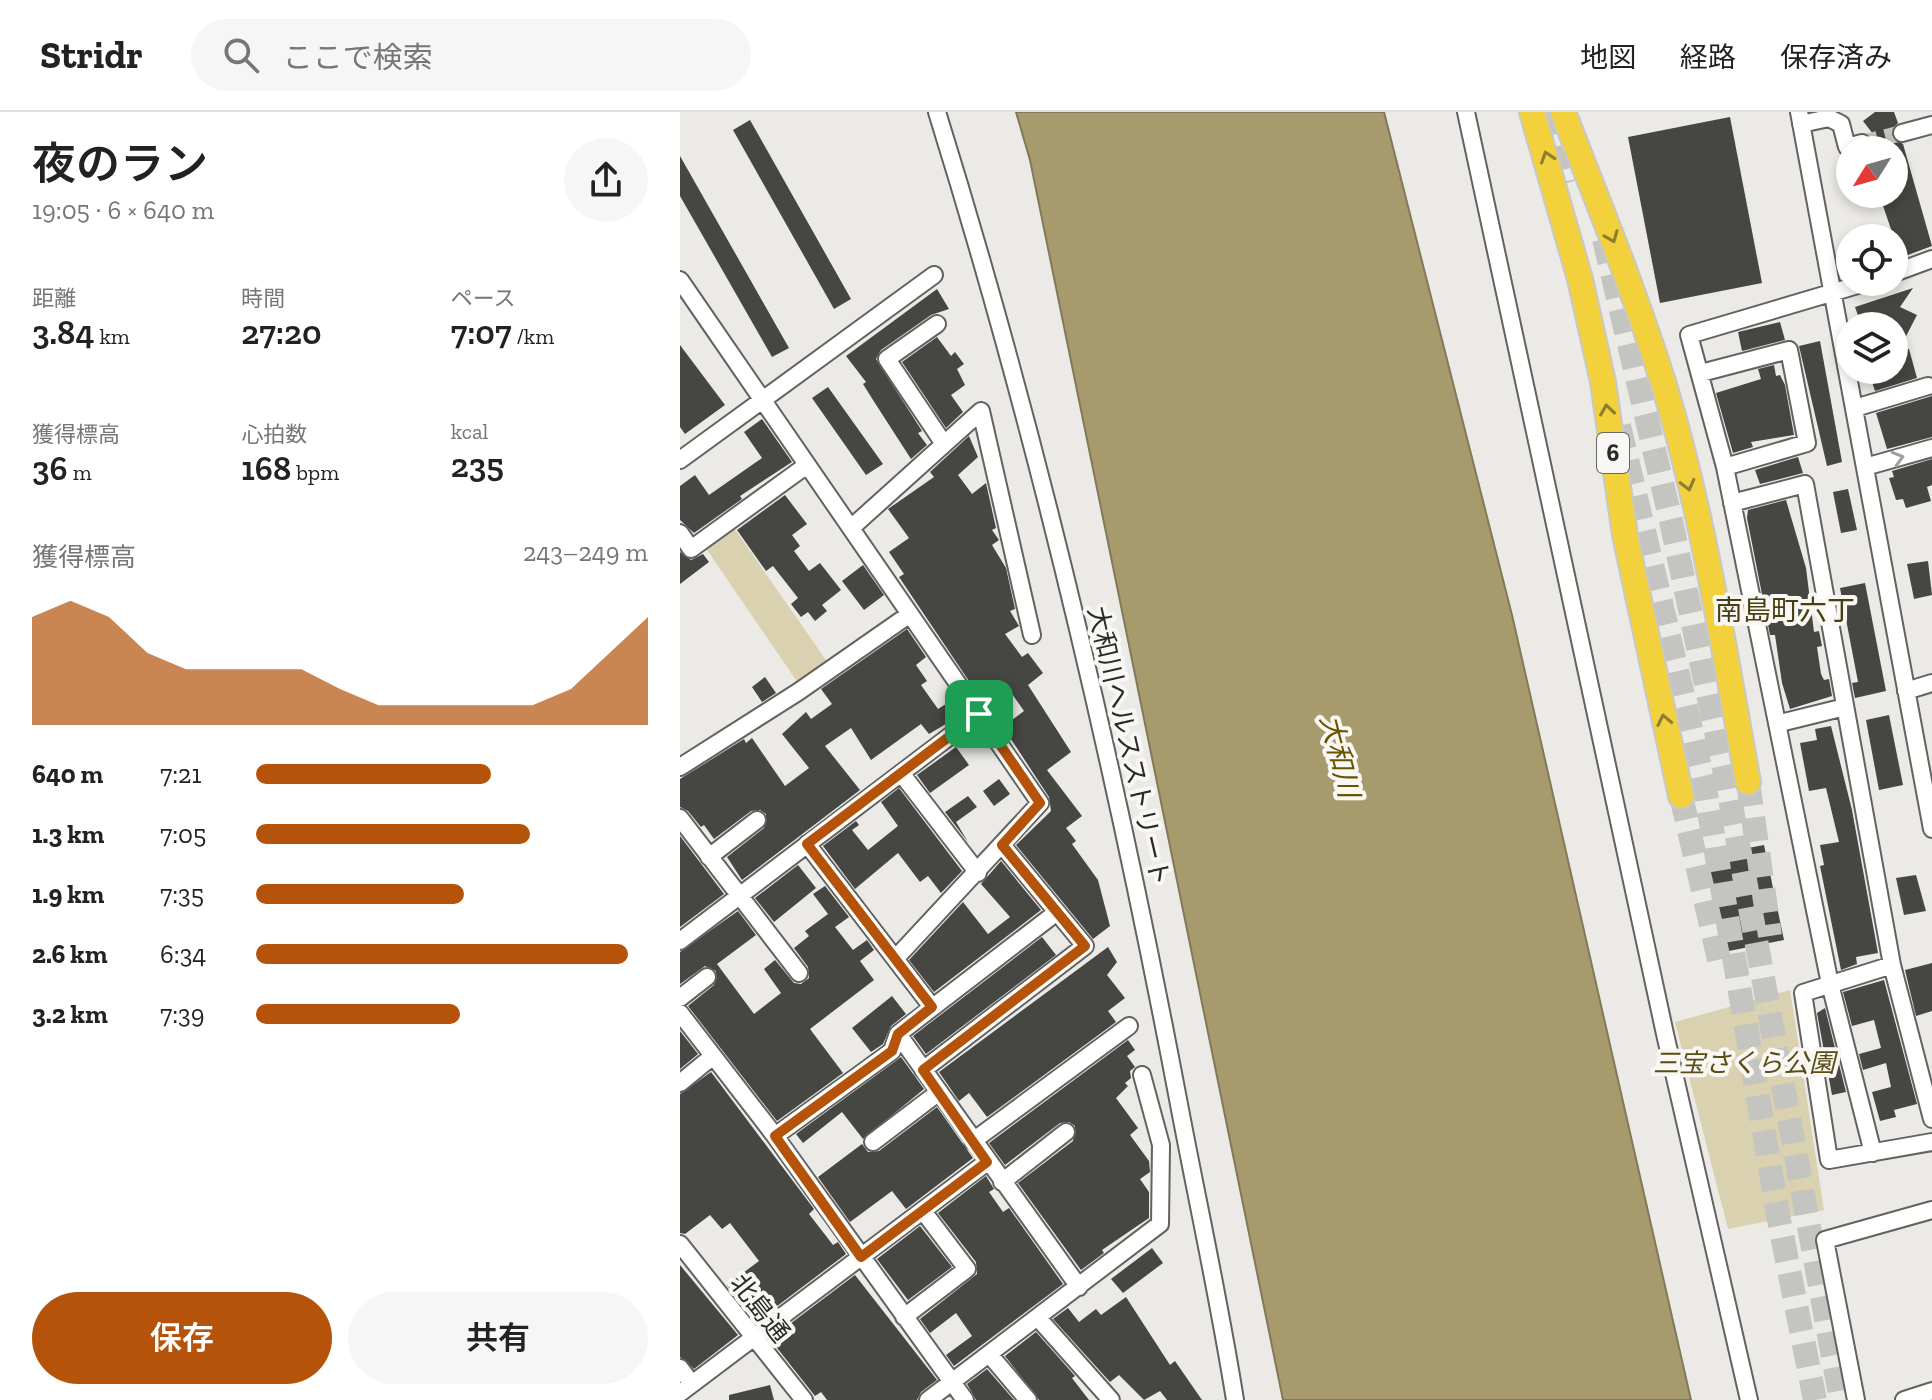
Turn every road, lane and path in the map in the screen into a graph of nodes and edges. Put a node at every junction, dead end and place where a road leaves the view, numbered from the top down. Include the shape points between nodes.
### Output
1 (937, 112) edge
2 (1466, 112) edge
3 (1532, 112) edge
4 (1563, 112) edge
5 (1800, 118) edge
6 (1932, 125) edge
7 (1902, 133) tunnel mouth
8 (1844, 136) edge
9 (1932, 259) edge
10 (1908, 268) edge
11 (934, 275) dead end
12 (680, 280) edge
13 (1834, 294) junction
14 (937, 324) dead end
15 (1701, 373) junction
16 (1928, 386) dead end
17 (762, 399) junction
18 (1855, 408) junction
19 (944, 444) junction
20 (1932, 448) edge
21 (680, 460) edge
22 (807, 465) junction
23 (1725, 467) junction
24 (1865, 467) junction
25 (1732, 503) junction
26 (851, 528) junction
27 (680, 533) edge
28 (910, 614) junction
29 (1032, 635) dead end
30 (1932, 683) edge
31 (1906, 691) junction
32 (1845, 707) junction
33 (979, 714) junction
34 (1780, 723) junction
35 (680, 767) edge
36 (901, 773) junction
37 (1748, 782) tunnel mouth
38 (1681, 796) tunnel mouth
39 (680, 818) edge
40 (757, 820) dead end
41 (1932, 829) edge
42 (807, 844) junction
43 (1002, 845) junction
44 (709, 857) junction
45 (978, 873) junction
46 (739, 895) junction
47 (1057, 912) junction
48 (680, 941) edge
49 (895, 959) junction
50 (1892, 965) junction
51 (799, 973) dead end
52 (707, 977) dead end
53 (1830, 984) junction
54 (680, 998) edge
55 (932, 1007) junction
56 (680, 1013) edge
57 (1129, 1026) dead end
58 (898, 1034) junction
59 (713, 1056) junction
60 (923, 1070) junction
61 (1142, 1075) dead end
62 (680, 1083) edge
63 (939, 1092) junction
64 (1932, 1119) edge
65 (1066, 1132) dead end
66 (775, 1136) junction
67 (973, 1141) junction
68 (873, 1142) dead end
69 (1932, 1142) edge
70 (1873, 1153) junction
71 (987, 1162) junction
72 (1002, 1182) junction
73 (1932, 1210) edge
74 (923, 1211) junction
75 (681, 1249) edge
76 (861, 1257) junction
77 (1079, 1287) junction
78 (904, 1317) junction
79 (1038, 1318) junction
80 (753, 1338) junction
81 (989, 1354) junction
82 (680, 1368) edge
83 (951, 1382) junction
84 (686, 1389) edge
85 (1932, 1391) edge
86 (804, 1400) edge
87 (928, 1400) edge
88 (965, 1400) edge
89 (1028, 1400) edge
90 (1111, 1400) edge
91 (1235, 1400) edge
92 (1749, 1400) edge
93 (1856, 1400) edge
94 (1904, 1400) edge

1 - 91 street, 大和川ヘルスストリート via 978,241 1081,640 1137,884
2 - 92 street
38 -> 3 highway, 6 via 1625,535 1603,382
4 -> 37 highway via 1664,387 1696,517
5 - 8 street via 1829,118 1841,124
5 - 13 street
6 - 7 street
9 - 10 street
11 - 17 street
12 - 17 street
13 - 15 street via 1689,335
13 - 18 street
14 - 19 street via 887,359
15 - 23 street
15 - 23 street via 1789,350 1807,443
16 - 18 street
17 - 21 street
17 - 22 street
18 - 24 street
19 - 26 street
19 - 29 street via 981,411
24 -> 20 street
22 - 26 street
22 - 27 street via 691,549
23 - 25 street
24 - 31 street
25 - 32 street via 1805,484
25 - 34 street
26 - 28 street
28 - 33 street
28 - 35 street
30 - 31 street
31 - 41 street
32 - 34 street
32 - 50 street
33 - 36 street
33 - 43 street via 1040,803
34 - 53 street
36 - 42 street
36 - 45 street
39 - 44 street
40 - 44 street
42 - 46 street
42 - 49 street
43 - 45 street
43 - 47 street
44 - 46 street
45 - 49 street
46 - 48 street
46 - 51 street
47 - 55 street
47 - 60 street via 1085,946
49 - 55 street
50 - 53 street
50 - 64 street
52 - 54 street
53 - 70 street
53 - 70 street via 1803,993 1829,1160
55 - 58 street
56 - 59 street
57 - 67 street
58 - 60 street
58 - 66 street via 892,1051
59 - 62 street
59 - 66 street
60 - 63 street
61 - 77 street via 1161,1145 1160,1224
63 - 67 street
63 - 68 street
65 - 72 street
66 - 76 street
67 - 71 street
69 - 70 street
71 - 72 street
71 - 74 street
72 - 77 street
73 - 93 street via 1825,1240
74 - 76 street
74 - 78 street via 967,1269
75 - 80 street, 北島通
76 - 78 street
76 - 80 street
77 - 79 street
78 - 83 street
79 - 81 street
79 - 90 street
80 - 84 street
80 - 86 street, 北島通
81 - 83 street
81 - 89 street
82 - 84 street
83 - 87 street
83 - 88 street
85 - 94 street

